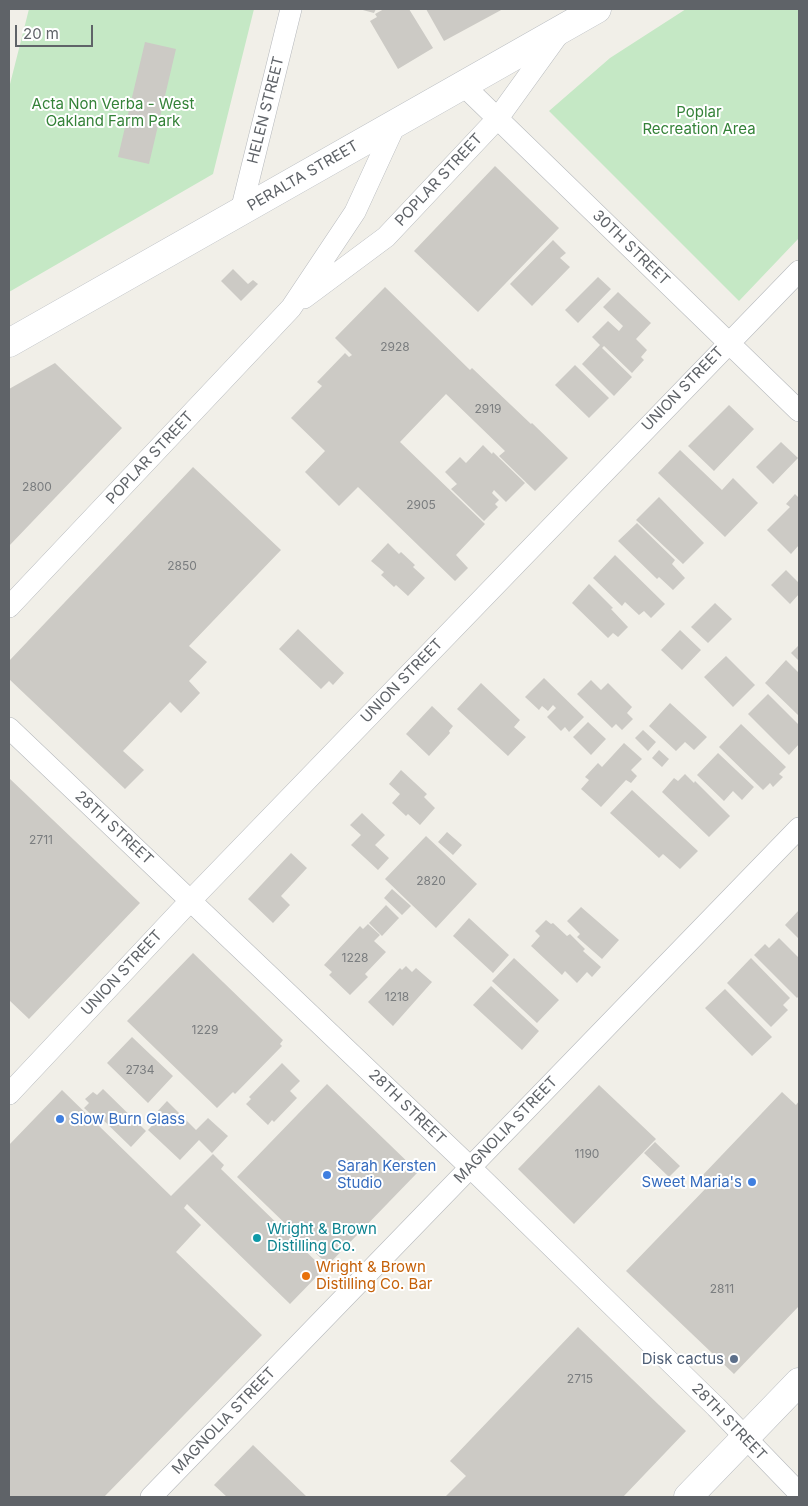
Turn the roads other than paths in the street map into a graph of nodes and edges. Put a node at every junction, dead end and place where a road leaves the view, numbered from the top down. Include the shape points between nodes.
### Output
1 (291, 9) edge
2 (597, 9) edge
3 (571, 19) edge
4 (463, 85) junction
5 (498, 118) junction
6 (396, 123) junction
7 (241, 211) junction
8 (799, 271) edge
9 (291, 308) junction
10 (728, 342) junction
11 (9, 343) edge
12 (799, 411) edge
13 (9, 608) edge
14 (9, 728) edge
15 (799, 828) edge
16 (191, 900) junction
17 (9, 1094) edge
18 (470, 1167) junction
19 (799, 1382) edge
20 (745, 1438) junction
21 (799, 1493) edge
22 (151, 1497) edge
23 (688, 1497) edge

1 - 7 street, HELEN STREET
2 - 3 street, PERALTA STREET
3 - 4 street, PERALTA STREET
3 - 5 street, POPLAR STREET
4 - 5 street, 30TH STREET
4 - 6 street, PERALTA STREET
5 - 9 street, POPLAR STREET via 386,237
5 - 10 street, 30TH STREET
6 - 7 street, PERALTA STREET
6 - 9 street, POPLAR STREET via 356,212
7 - 11 street, PERALTA STREET
8 - 10 street, UNION STREET
9 - 13 street, POPLAR STREET
10 - 12 street, 30TH STREET
10 - 16 street, UNION STREET
14 - 16 street, 28TH STREET
15 - 18 street, MAGNOLIA STREET
16 - 17 street, UNION STREET
16 - 18 street, 28TH STREET
18 - 20 street, 28TH STREET
18 - 22 street, MAGNOLIA STREET
19 - 20 street
20 - 21 street, 28TH STREET
20 - 23 street

